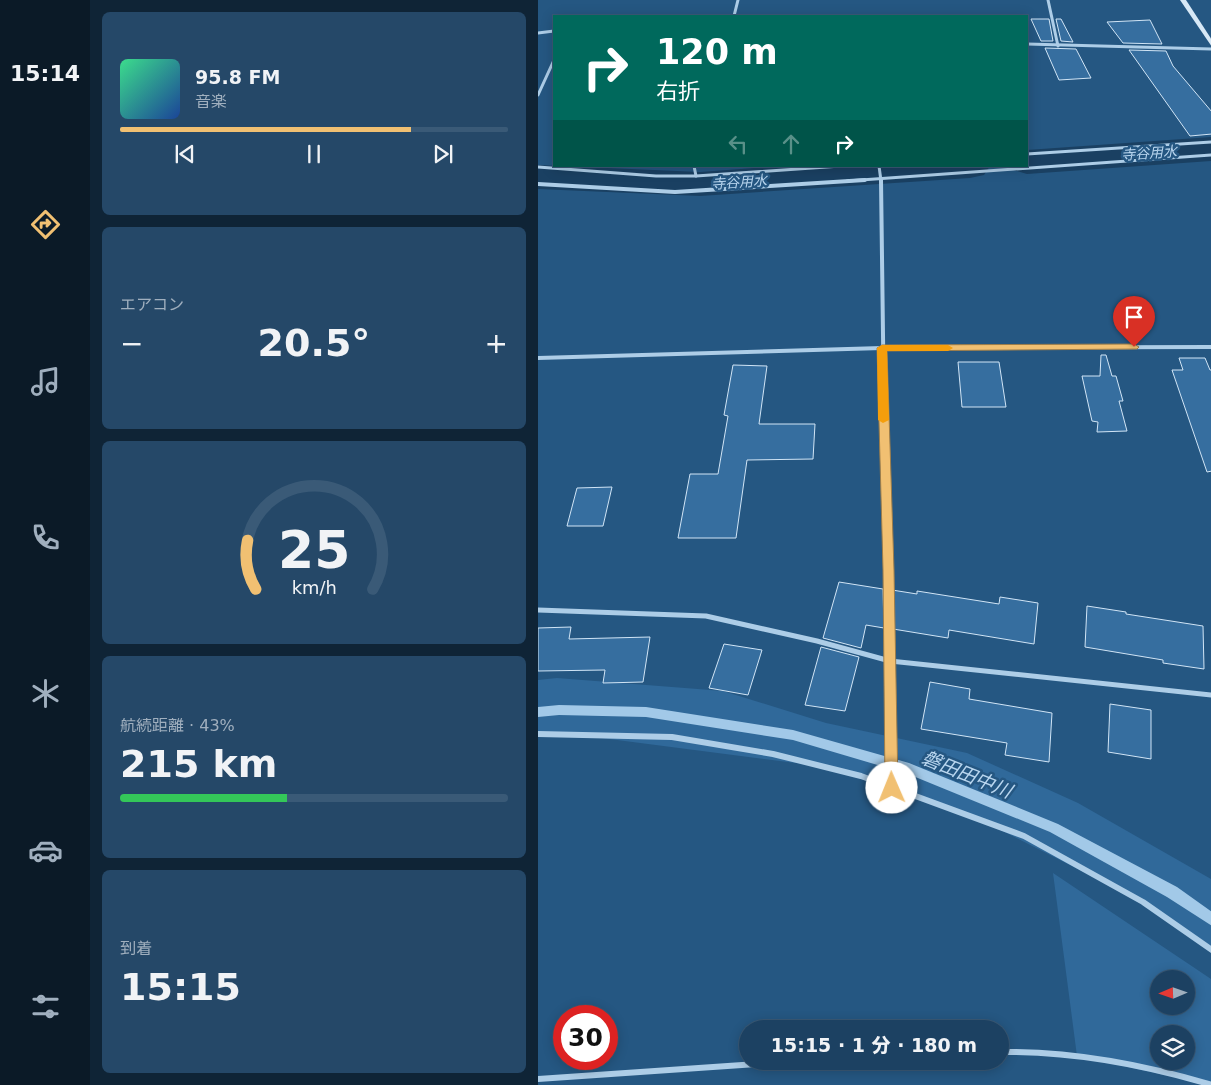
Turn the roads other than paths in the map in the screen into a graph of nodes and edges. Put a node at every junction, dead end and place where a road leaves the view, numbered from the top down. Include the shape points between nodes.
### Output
1 (738, 0) edge
2 (1048, 0) edge
3 (1183, 0) edge
4 (734, 15) edge
5 (553, 31) edge
6 (538, 33) edge
7 (1028, 44) edge
8 (1058, 46) junction
9 (1212, 47) edge
10 (553, 62) edge
11 (538, 95) edge
12 (1212, 142) edge
13 (1028, 154) edge
14 (1212, 155) edge
15 (538, 167) edge
16 (694, 167) edge
17 (826, 167) edge
18 (879, 167) edge
19 (696, 176) junction
20 (881, 180) junction
21 (538, 184) edge
22 (1212, 347) edge
23 (882, 348) junction
24 (538, 358) edge
25 (538, 610) edge
26 (890, 662) junction
27 (1212, 695) edge
28 (538, 734) edge
29 (892, 788) junction
30 (1212, 950) edge
31 (1009, 1052) edge
32 (739, 1065) edge
33 (538, 1079) edge
34 (1212, 1084) edge

1 - 4 street
2 - 8 street
3 - 9 main road
5 - 6 street
7 - 8 street
8 - 9 street
10 - 11 street
12 - 13 street
14 - 20 street
15 - 19 street
16 - 19 street
17 - 19 street
18 - 20 street
20 - 21 street via 675,192
20 - 23 street
22 - 23 street
23 - 24 street
23 - 26 street
25 - 26 street via 706,616 817,641
26 - 27 street
26 - 29 street
28 - 29 street via 672,736 773,754 861,776
29 - 30 street via 1024,836 1143,902
31 - 34 street via 1119,1060
32 - 33 street

